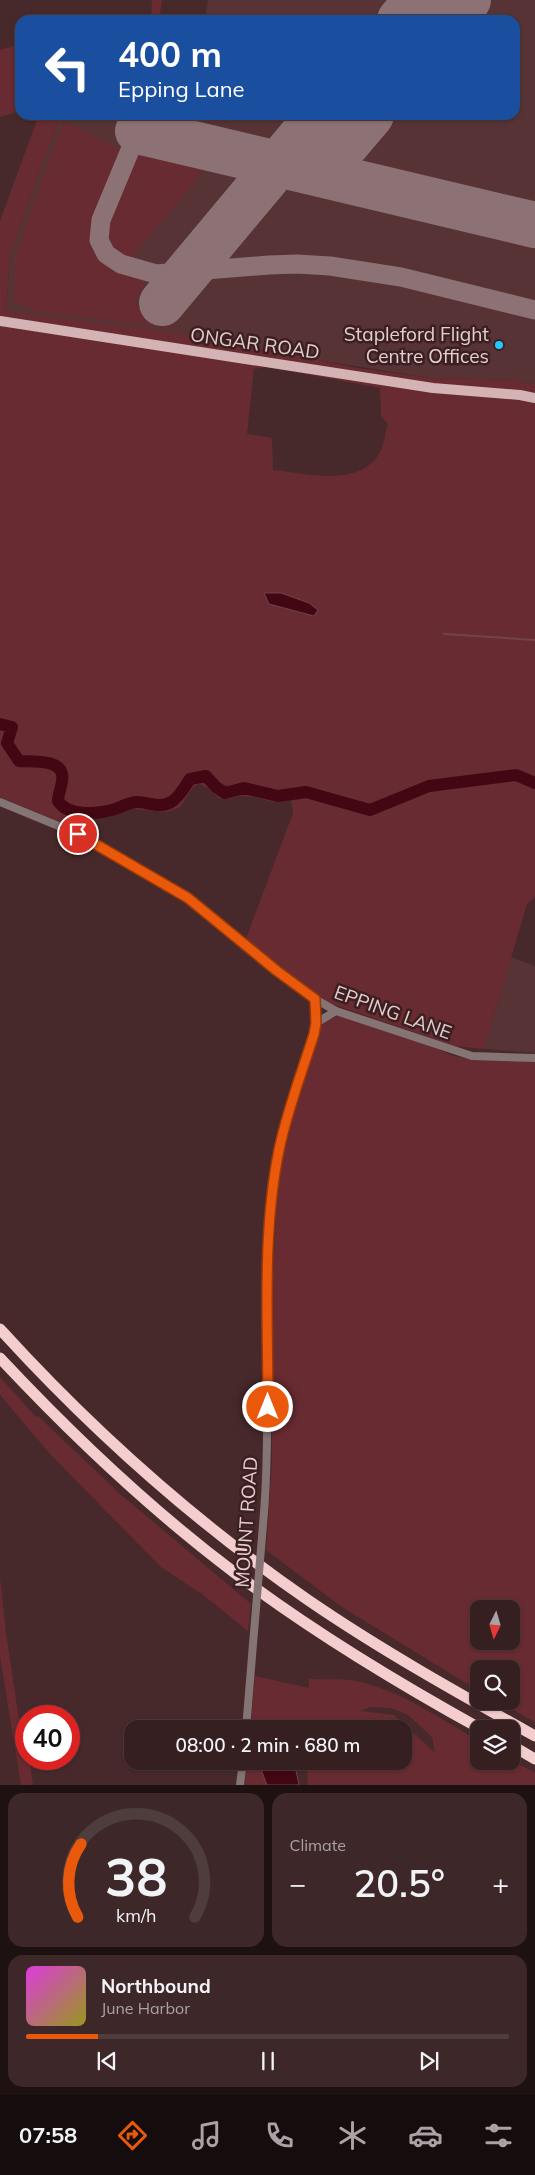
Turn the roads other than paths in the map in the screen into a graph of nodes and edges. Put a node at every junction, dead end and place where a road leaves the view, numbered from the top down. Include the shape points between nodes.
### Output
1 (0, 322) edge
2 (535, 398) edge
3 (0, 802) edge
4 (315, 999) junction
5 (336, 1011) junction
6 (316, 1023) junction
7 (535, 1058) edge
8 (0, 1329) edge
9 (0, 1358) edge
10 (247, 1720) edge
11 (470, 1723) edge
12 (535, 1736) edge
13 (520, 1750) edge
14 (535, 1759) edge
15 (242, 1770) edge
16 (240, 1785) edge

1 - 2 main road, ONGAR ROAD via 433,388
3 - 4 street, EPPING LANE via 78,834 188,898
4 - 5 street, EPPING LANE
4 - 6 street, MOUNT ROAD
5 - 6 street
5 - 7 street, EPPING LANE via 472,1056
6 - 10 street, MOUNT ROAD, bridge via 279,1147 272,1192 267,1301 269,1443
8 - 12 highway via 120,1450 248,1556 371,1641
9 - 11 highway via 120,1477 235,1573 341,1647
13 - 14 highway
15 - 16 street

